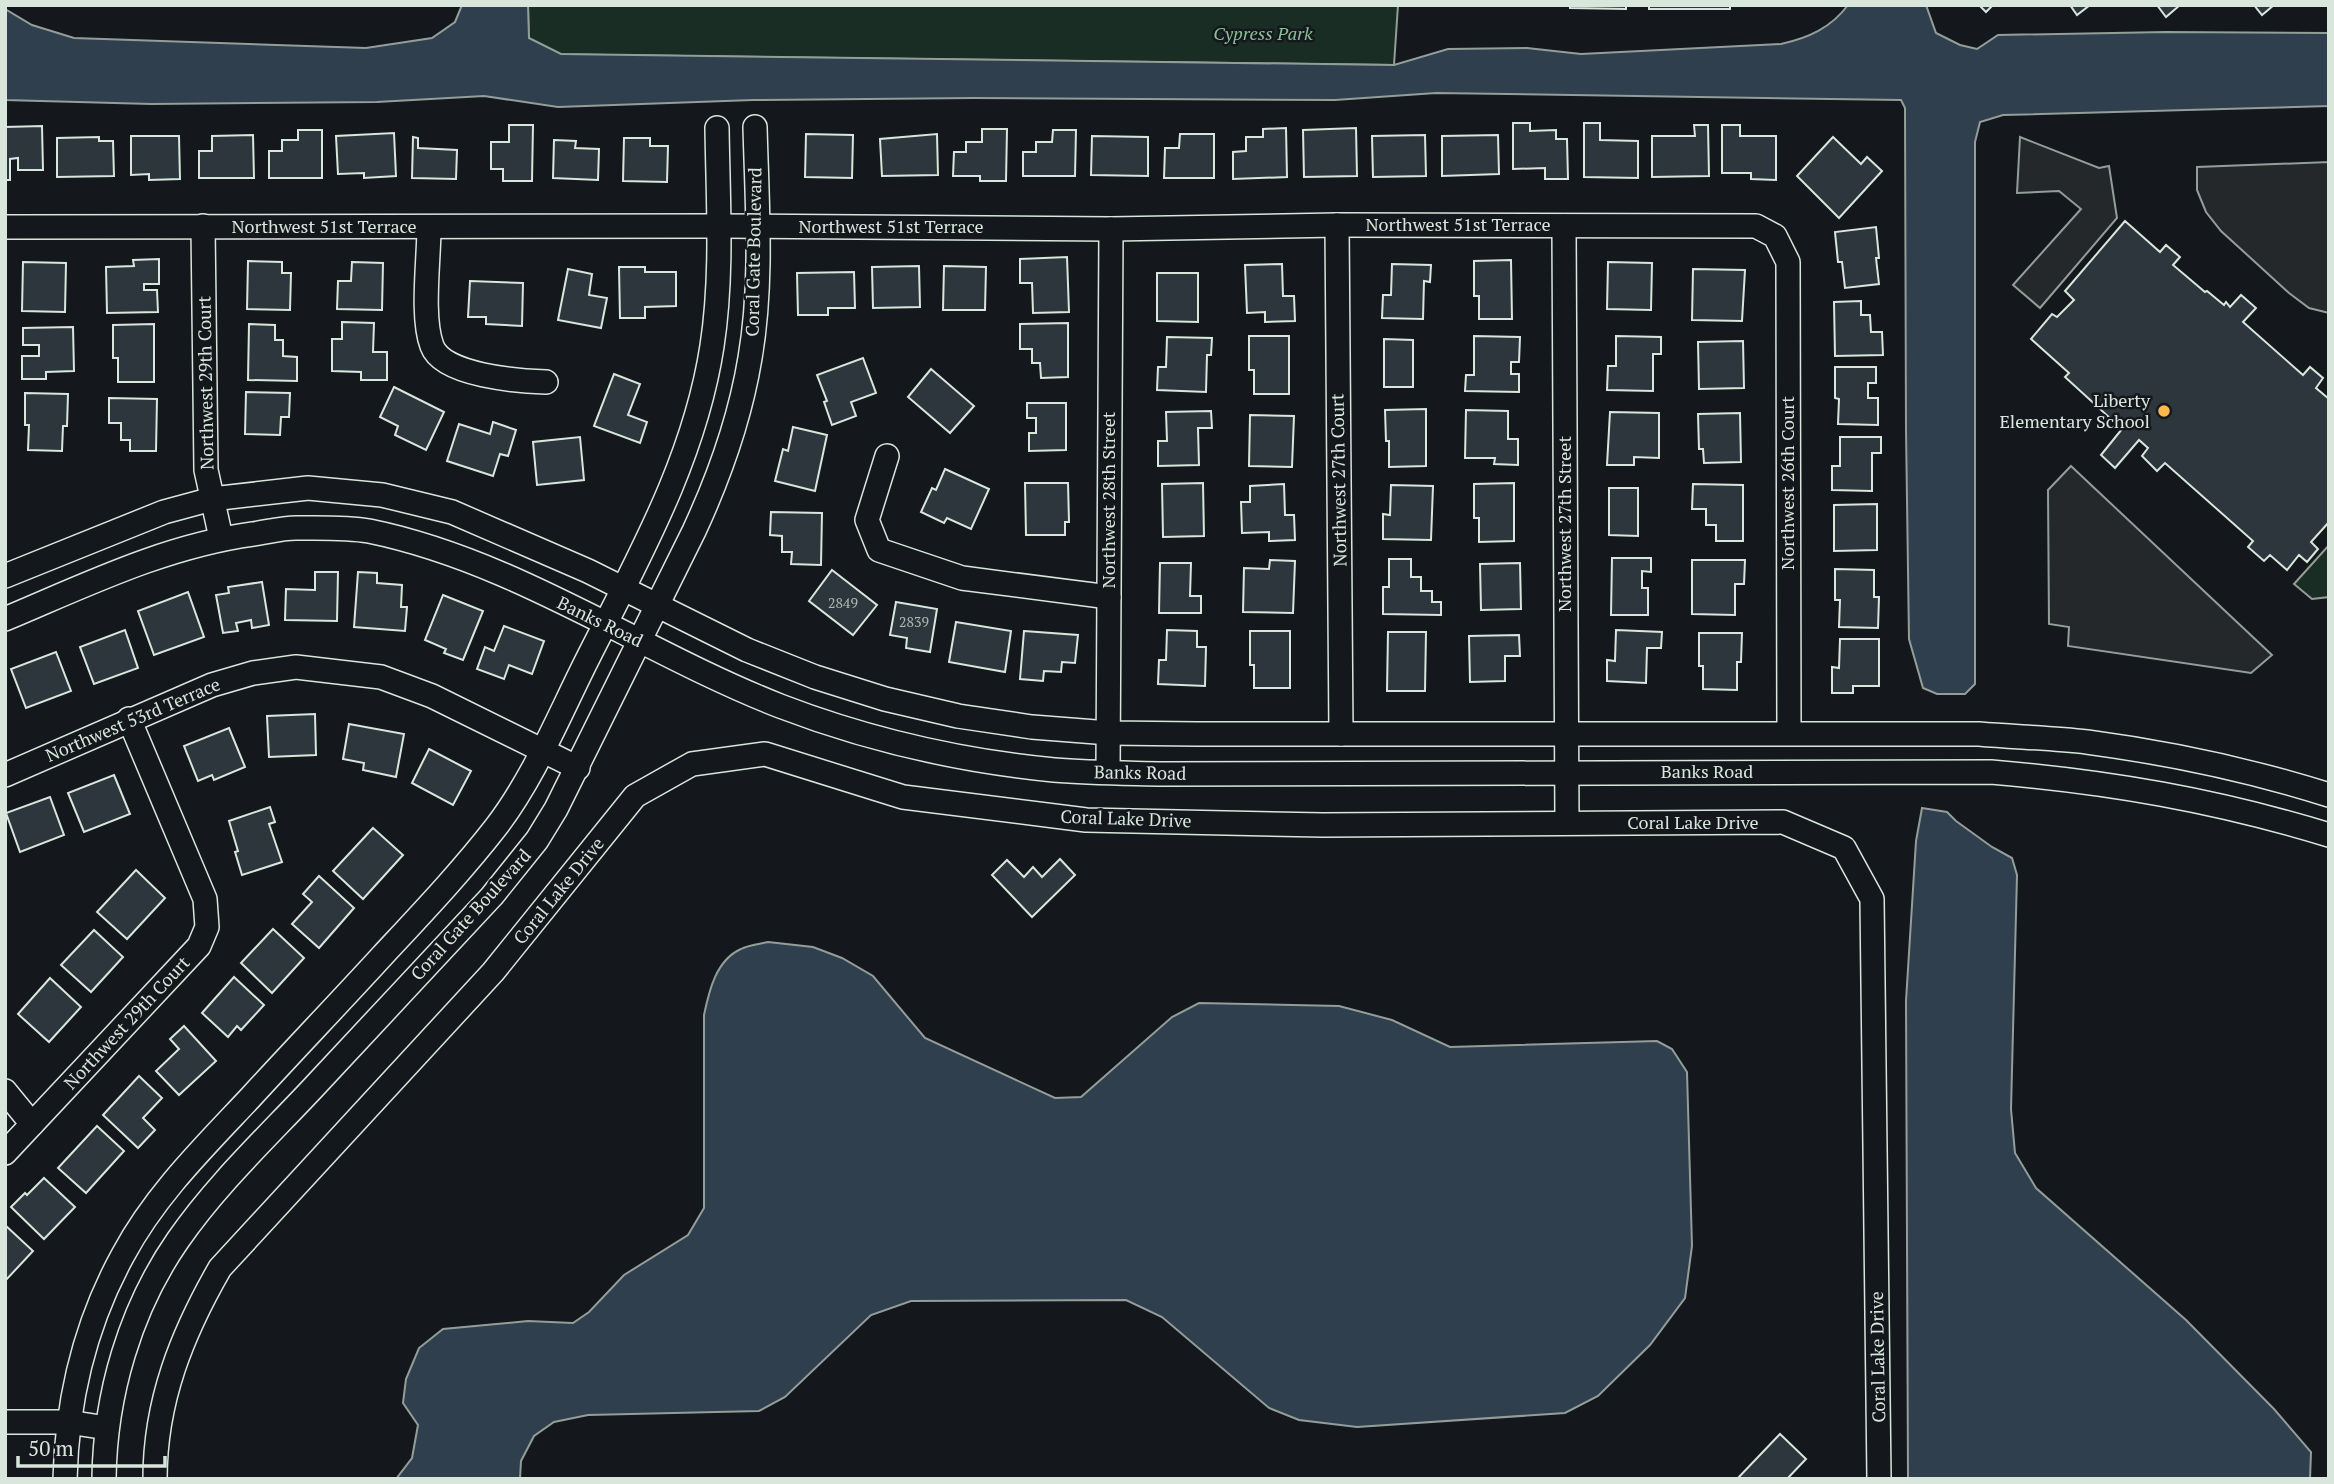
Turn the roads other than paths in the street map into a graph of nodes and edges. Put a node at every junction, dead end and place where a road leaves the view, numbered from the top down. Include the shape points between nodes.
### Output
1 (755, 127) dead end
2 (717, 128) dead end
3 (1337, 225) junction
4 (203, 226) junction
5 (719, 226) junction
6 (758, 226) junction
7 (1564, 226) junction
8 (5, 227) edge
9 (429, 227) junction
10 (1111, 229) junction
11 (1775, 236) joint
12 (546, 382) dead end
13 (887, 456) dead end
14 (212, 499) junction
15 (221, 538) junction
16 (5, 576) edge
17 (622, 589) junction
18 (1109, 597) junction
19 (657, 606) junction
20 (5, 619) edge
21 (605, 624) junction
22 (640, 641) junction
23 (129, 719) junction
24 (1109, 733) junction
25 (1566, 733) junction
26 (1789, 733) junction
27 (1341, 734) junction
28 (542, 749) junction
29 (578, 768) junction
30 (1108, 772) junction
31 (1566, 773) junction
32 (5, 775) edge
33 (2329, 795) edge
34 (1567, 823) junction
35 (2329, 835) edge
36 (5, 1091) edge
37 (32, 1124) junction
38 (5, 1153) edge
39 (5, 1422) edge
40 (68, 1422) junction
41 (107, 1428) junction
42 (65, 1479) edge
43 (104, 1479) edge
44 (155, 1479) edge
45 (1879, 1479) edge

1 - 6 street, Coral Gate Boulevard
2 - 5 street, Coral Gate Boulevard
3 - 7 street, Northwest 51st Terrace
3 - 10 street, Northwest 51st Terrace
3 - 27 street, Northwest 27th Court
4 - 8 street, Northwest 51st Terrace
4 - 9 street, Northwest 51st Terrace
4 - 14 street, Northwest 29th Court via 206,470
5 - 6 street, Northwest 51st Terrace
5 - 9 street, Northwest 51st Terrace
5 - 17 street, Coral Gate Boulevard via 713,344 698,414 674,483
6 - 10 street, Northwest 51st Terrace
6 - 19 street, Coral Gate Boulevard via 755,315 735,429 710,497
7 - 11 street, Northwest 51st Terrace via 1756,226
7 - 25 street, Northwest 27th Street
9 - 12 street via 426,324 432,349 456,368 512,381
10 - 18 street, Northwest 28th Street
11 - 26 street, Northwest 26th Court via 1788,261
13 - 18 street via 867,520 880,550 962,578
14 - 15 street, Northwest 29th Court
14 - 16 street via 164,512
14 - 17 street via 308,488 382,495 452,512
15 - 20 street, Banks Road via 117,572
15 - 21 street, Banks Road via 292,528 366,531 449,553
17 - 19 street
17 - 21 street, Coral Gate Boulevard
18 - 24 street, Northwest 28th Street
19 - 22 street, Coral Gate Boulevard
19 - 24 street via 747,650 885,699 958,716
21 - 22 street, Banks Road
21 - 28 street, Coral Gate Boulevard
22 - 29 street, Coral Gate Boulevard
22 - 30 street, Banks Road via 782,706 912,746 1055,770
23 - 28 street, Northwest 53rd Terrace via 212,685 296,667 381,677 432,695
23 - 32 street, Northwest 53rd Terrace
23 - 37 street, Northwest 29th Court via 205,899 207,927 199,946
24 - 27 street
24 - 30 street, Northwest 28th Street
25 - 26 street
25 - 27 street
25 - 31 street, Northwest 27th Street
26 - 33 street via 1979,734 2084,742 2228,767
28 - 29 street, Northwest 53rd Terrace
28 - 40 street, Coral Gate Boulevard via 520,793 454,879 186,1167 141,1223 99,1304 82,1354
29 - 41 street, Coral Gate Boulevard via 516,869 223,1184 178,1240 158,1270 134,1325
30 - 31 street, Banks Road
31 - 34 street, Northwest 27th Street
31 - 35 street, Banks Road via 1978,772 2064,778 2210,802
34 - 44 street, Coral Lake Drive via 1086,820 903,797 765,754 692,764 635,796 493,972 220,1268 192,1318 171,1374 158,1426
34 - 45 street, Coral Lake Drive via 1783,822 1843,848 1872,899
36 - 37 street
37 - 38 street, Northwest 29th Court
39 - 40 street
40 - 41 street
40 - 42 street, Coral Gate Boulevard
41 - 43 street, Coral Gate Boulevard

